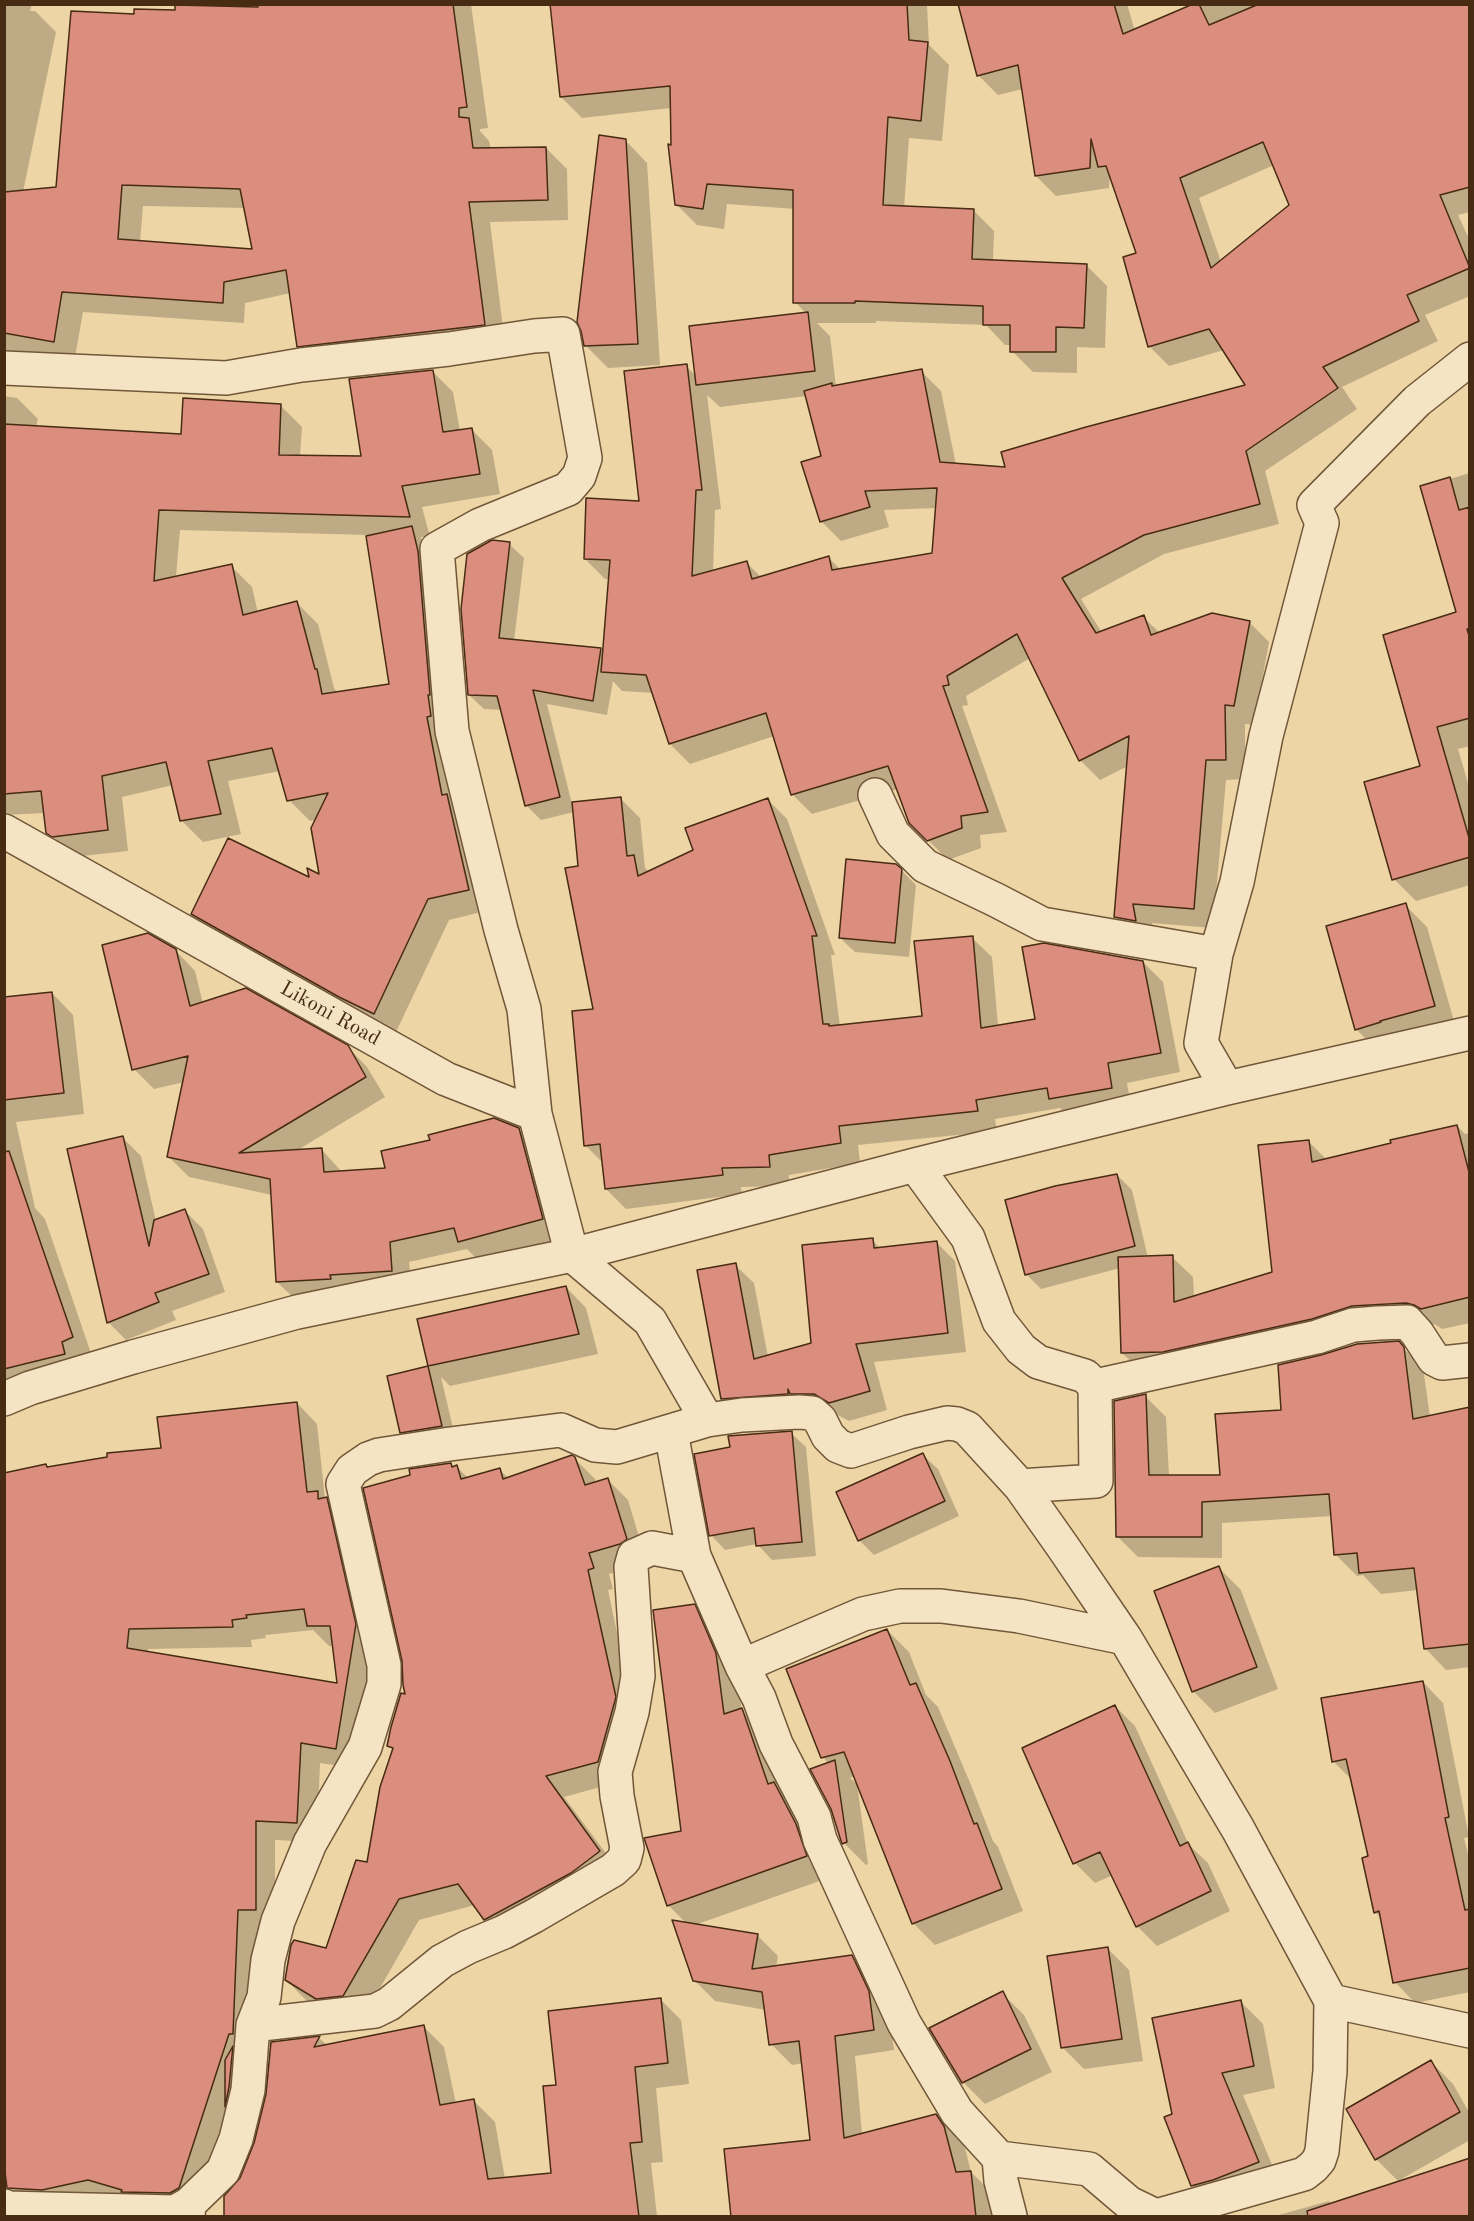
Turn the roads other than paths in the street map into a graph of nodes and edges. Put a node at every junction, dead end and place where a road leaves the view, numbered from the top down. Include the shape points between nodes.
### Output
1 (1470, 359) edge
2 (4, 368) edge
3 (875, 795) dead end
4 (4, 831) edge
5 (1216, 954) junction
6 (1470, 1033) edge
7 (1227, 1088) junction
8 (535, 1114) junction
9 (915, 1165) junction
10 (572, 1255) junction
11 (1470, 1360) edge
12 (1095, 1386) junction
13 (4, 1399) edge
14 (707, 1420) junction
15 (671, 1432) junction
16 (1020, 1486) junction
17 (694, 1556) junction
18 (1125, 1638) junction
19 (741, 1666) junction
20 (1331, 2001) junction
21 (253, 2025) junction
22 (1470, 2031) edge
23 (999, 2158) junction
24 (4, 2206) edge
25 (188, 2210) edge
26 (1010, 2217) edge

1 - 5 street via 1417,401 1314,505 1322,523 1266,736 1237,882
2 - 8 street via 226,378 302,365 563,334 585,458 579,476 568,489 480,525 437,549 452,731 524,1009
3 - 5 street via 893,834 925,866 1042,924
4 - 8 street, Likoni Road via 447,1079
5 - 7 street via 1201,1043
6 - 7 street
7 - 9 street
8 - 10 street
9 - 10 street
9 - 12 street via 968,1238 999,1322 1013,1340 1038,1362 1085,1376
10 - 13 street via 297,1312 134,1356
10 - 14 street via 650,1321
11 - 12 street via 1442,1364 1407,1322 1377,1323 1353,1325 1317,1337
12 - 16 street via 1096,1481
14 - 15 street
14 - 16 street via 812,1413 838,1446 851,1451 909,1432 957,1424 967,1428
15 - 17 street
15 - 21 street via 604,1447 561,1430 551,1431 379,1455 352,1470 343,1484 384,1665 384,1684 365,1747 310,1843 278,1921 264,1997
16 - 18 street
17 - 19 street
17 - 21 street via 652,1548 634,1556 631,1567 638,1676 615,1772 627,1848 624,1860 524,1921 442,1960 375,2011
18 - 19 street via 1019,1616 941,1606 900,1606 863,1614
18 - 20 street via 1238,1829
19 - 23 street via 814,1817 820,1840 904,2023 957,2112
20 - 22 street
20 - 23 street via 1330,2071 1322,2151 1314,2167 1304,2174 1156,2216 1129,2203 1089,2169
21 - 25 street via 248,2090 237,2139 223,2171
23 - 26 street
24 - 25 street

